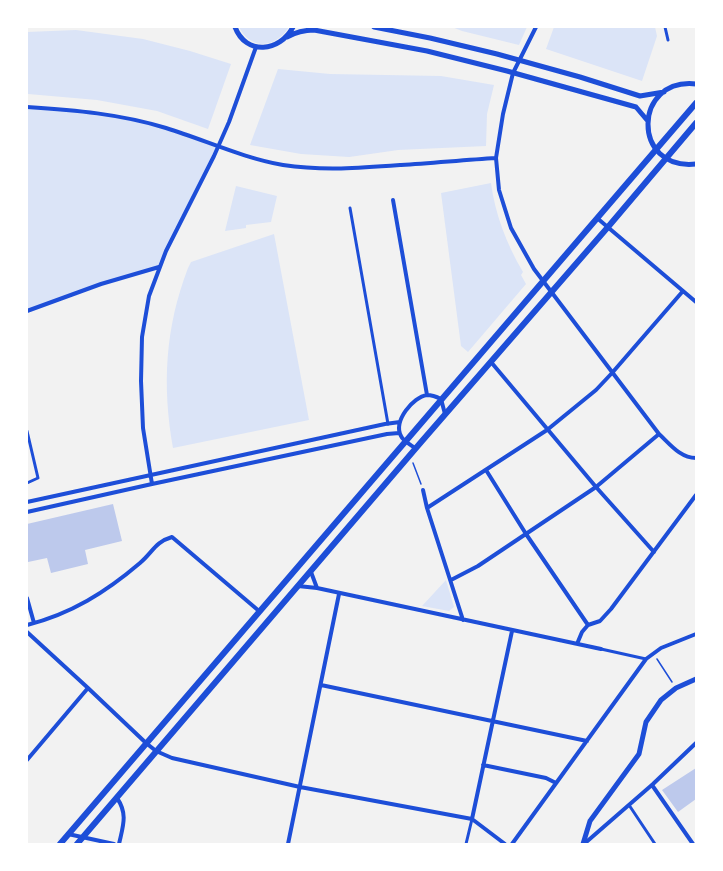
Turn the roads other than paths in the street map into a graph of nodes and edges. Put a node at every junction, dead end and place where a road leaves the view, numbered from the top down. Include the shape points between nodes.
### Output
1 (293, 27) edge
2 (374, 27) edge
3 (536, 27) edge
4 (665, 27) edge
5 (234, 28) edge
6 (287, 38) junction
7 (668, 40) dead end
8 (256, 47) junction
9 (520, 60) junction
10 (513, 73) junction
11 (695, 83) edge
12 (664, 92) junction
13 (696, 103) edge
14 (27, 107) edge
15 (647, 120) junction
16 (696, 123) edge
17 (219, 146) junction
18 (656, 150) junction
19 (496, 158) junction
20 (665, 158) junction
21 (696, 164) edge
22 (393, 200) dead end
23 (350, 208) dead end
24 (597, 218) junction
25 (608, 227) junction
26 (160, 267) junction
27 (543, 280) junction
28 (683, 291) junction
29 (551, 292) junction
30 (696, 302) edge
31 (27, 311) edge
32 (491, 362) junction
33 (612, 373) junction
34 (427, 395) junction
35 (441, 399) junction
36 (445, 414) junction
37 (400, 422) junction
38 (388, 424) junction
39 (547, 430) junction
40 (399, 433) junction
41 (27, 434) edge
42 (660, 434) junction
43 (405, 441) junction
44 (415, 448) junction
45 (696, 458) edge
46 (486, 470) junction
47 (150, 475) junction
48 (27, 483) edge
49 (152, 484) junction
50 (596, 487) junction
51 (423, 490) road end
52 (696, 495) edge
53 (27, 502) edge
54 (427, 508) junction
55 (27, 512) edge
56 (526, 534) junction
57 (654, 552) junction
58 (311, 571) junction
59 (451, 580) junction
60 (298, 586) junction
61 (316, 588) junction
62 (339, 594) junction
63 (27, 598) edge
64 (259, 611) junction
65 (463, 620) junction
66 (33, 623) junction
67 (27, 625) edge
68 (588, 625) junction
69 (512, 631) junction
70 (27, 632) edge
71 (696, 634) edge
72 (577, 644) junction
73 (601, 649) joint
74 (646, 658) junction
75 (696, 679) edge
76 (321, 685) junction
77 (88, 688) junction
78 (492, 721) junction
79 (586, 741) junction
80 (146, 743) junction
81 (696, 743) edge
82 (156, 751) junction
83 (27, 760) edge
84 (483, 765) junction
85 (556, 783) junction
86 (652, 785) junction
87 (300, 787) junction
88 (117, 797) junction
89 (629, 805) junction
90 (472, 819) junction
91 (68, 834) junction
92 (82, 838) junction
93 (60, 844) edge
94 (77, 844) edge
95 (114, 844) edge
96 (119, 844) edge
97 (288, 844) edge
98 (466, 844) edge
99 (505, 844) edge
100 (512, 844) edge
101 (583, 844) edge
102 (655, 844) edge
103 (693, 844) edge

1 - 6 street
2 - 9 street
3 - 9 street
4 - 7 street
5 - 8 street
6 - 8 street via 270,47
6 - 10 street via 306,29 314,30 427,51
8 - 17 street
9 - 10 street
9 - 12 street via 640,96
10 - 15 street via 636,107
10 - 19 street
11 - 12 street
12 - 15 street via 652,103
13 - 18 main road
14 - 17 street via 134,119
15 - 18 street via 648,136
16 - 20 main road
17 - 19 street via 282,165 323,170
17 - 26 street
18 - 20 street
18 - 24 main road
19 - 27 street via 499,190 511,228
20 - 21 street via 679,164
20 - 25 main road
22 - 34 street
23 - 38 street
24 - 25 street
24 - 27 main road
25 - 28 street
25 - 29 main road
26 - 31 street
26 - 47 street via 149,296 142,337 143,428
27 - 29 street
27 - 35 main road
28 - 30 street
28 - 33 street
29 - 32 main road
29 - 33 street
32 - 36 main road
32 - 39 street
33 - 39 street
33 - 42 street
34 - 35 street
34 - 37 street via 412,404
35 - 36 street
35 - 43 main road
36 - 44 main road
37 - 38 street
37 - 40 street
38 - 47 street
39 - 46 street
39 - 50 street
40 - 43 street
40 - 49 street
41 - 48 street via 38,478
42 - 45 street via 681,455
42 - 50 street
43 - 44 street
43 - 64 main road
44 - 58 main road
46 - 54 street
46 - 56 street
47 - 49 street
47 - 53 street
49 - 55 street
50 - 56 street
50 - 57 street
51 - 54 street
52 - 57 street
54 - 59 street
56 - 59 street
56 - 68 street
57 - 68 street via 600,621
58 - 60 main road
58 - 61 street
59 - 65 street
60 - 61 street
60 - 82 main road
61 - 62 street
62 - 65 street
62 - 76 street
63 - 66 street
64 - 66 street via 172,537 162,540 100,593 75,608
64 - 80 main road
65 - 69 street
66 - 67 street
68 - 72 street
69 - 72 street
69 - 78 street
70 - 77 street
71 - 74 street
72 - 73 street
73 - 74 street
74 - 79 street
75 - 101 street via 661,700 646,722 639,754 590,821
76 - 78 street
76 - 87 street
77 - 80 street
77 - 83 street
78 - 79 street
78 - 84 street
79 - 85 street
80 - 82 street
80 - 91 main road
81 - 86 street
82 - 87 street
82 - 88 main road
84 - 85 street
84 - 90 street
85 - 100 street
86 - 89 street
86 - 103 street
87 - 90 street
87 - 97 street
88 - 92 main road
88 - 96 street via 124,809
89 - 101 street
89 - 102 street
90 - 98 street
90 - 99 street
91 - 92 street
91 - 93 main road
92 - 94 main road
92 - 95 street

